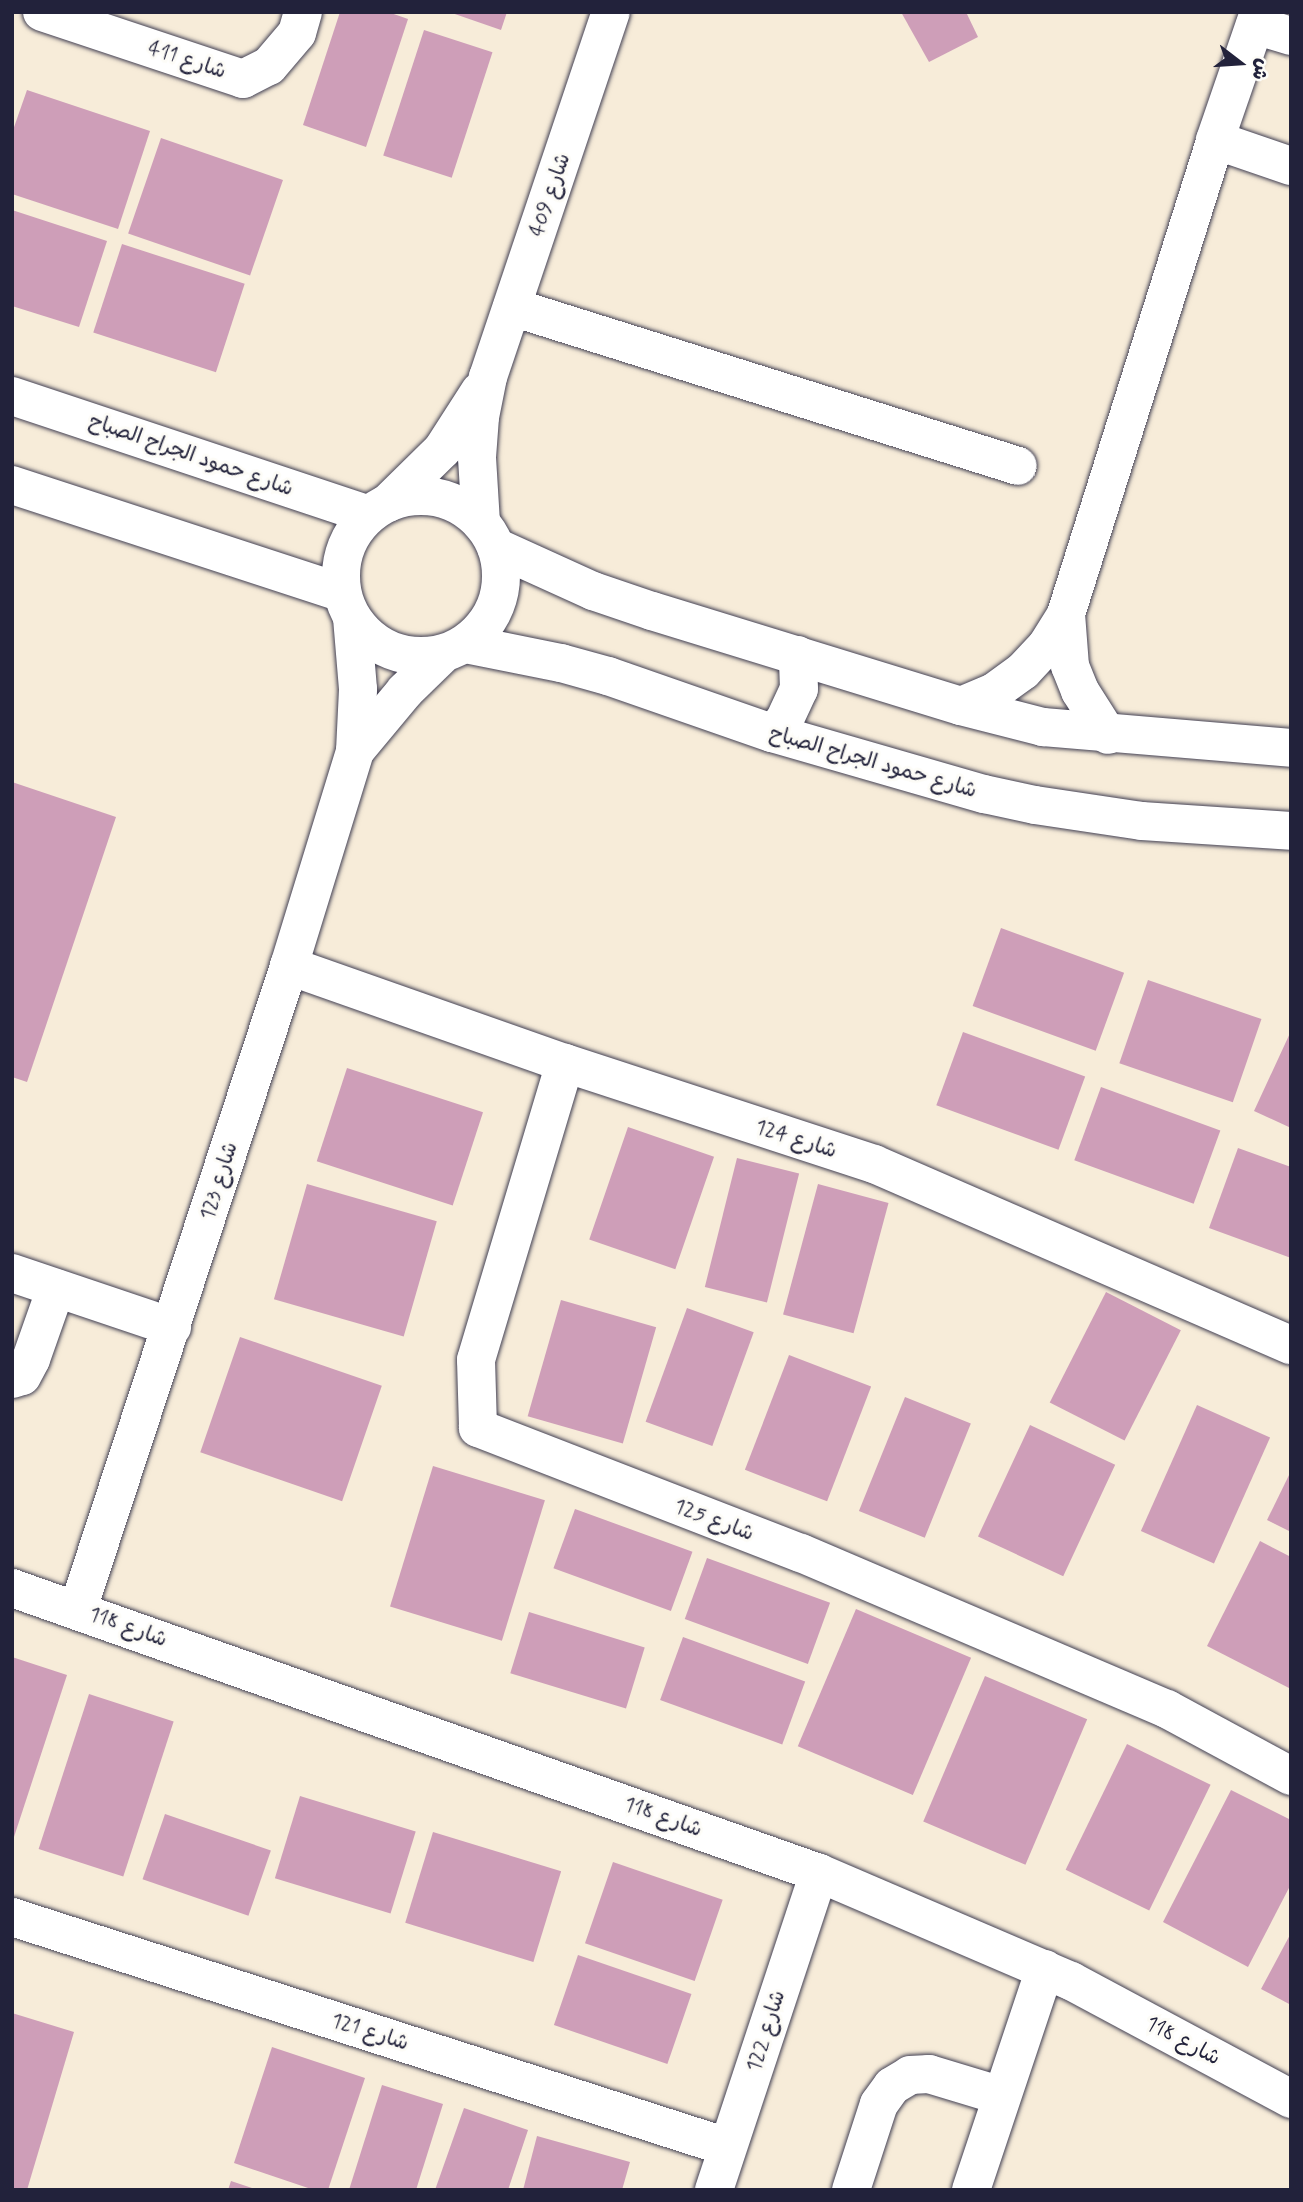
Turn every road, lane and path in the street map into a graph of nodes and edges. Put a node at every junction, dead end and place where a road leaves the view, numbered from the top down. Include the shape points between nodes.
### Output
1 (41, 12) edge
2 (303, 12) edge
3 (611, 12) edge
4 (1257, 19) edge
5 (1291, 36) edge
6 (1215, 140) junction
7 (1291, 166) edge
8 (512, 307) junction
9 (488, 377) junction
10 (12, 396) edge
11 (1018, 466) dead end
12 (12, 485) edge
13 (378, 509) junction
14 (488, 535) junction
15 (347, 606) junction
16 (1066, 614) junction
17 (454, 649) junction
18 (797, 655) junction
19 (961, 706) junction
20 (772, 733) junction
21 (1108, 735) junction
22 (1291, 748) edge
23 (355, 751) junction
24 (1291, 831) edge
25 (289, 966) junction
26 (565, 1063) junction
27 (12, 1273) edge
28 (56, 1288) junction
29 (172, 1327) junction
30 (1291, 1345) edge
31 (12, 1379) edge
32 (12, 1588) edge
33 (78, 1609) junction
34 (1291, 1776) edge
35 (819, 1873) junction
36 (12, 1917) edge
37 (1045, 1969) junction
38 (1002, 2096) junction
39 (1291, 2099) edge
40 (727, 2147) junction
41 (714, 2190) edge
42 (851, 2190) edge
43 (971, 2190) edge

1 - 2 street, شارع 411 via 243,79 269,66 297,33
3 - 8 street, شارع 409
4 - 5 street
4 - 6 street
6 - 7 street
6 - 16 street
8 - 9 street, شارع 409
8 - 11 street
9 - 13 street, شارع 409 via 442,450
9 - 14 street, شارع 409 via 477,457
10 - 13 street, شارع حمود الجراح الصباح
12 - 15 street
13 - 14 street via 410,497 430,496 466,510
13 - 15 street via 355,531 345,551 341,572
14 - 17 street via 502,583 491,618
14 - 18 street via 593,592
15 - 17 street via 368,638 391,651 416,657
15 - 23 street, شارع 123 via 358,689
16 - 19 street via 1047,645 1023,671 994,692
16 - 21 street via 1070,666
17 - 20 street, شارع حمود الجراح الصباح via 608,676
17 - 23 street, شارع 123 via 405,691
18 - 19 street
18 - 20 street via 799,689 784,721
19 - 21 street via 1043,727
20 - 24 street, شارع حمود الجراح الصباح via 1035,805 1142,821
21 - 22 street
23 - 25 street, شارع 123
25 - 26 street, شارع 124
25 - 29 street, شارع 123
26 - 30 street, شارع 124 via 874,1164
26 - 34 street, شارع 125 via 476,1360 478,1428 801,1553 1167,1709
27 - 28 street
28 - 29 street
28 - 31 street via 31,1359 22,1376
29 - 33 street, شارع 123
32 - 33 street, شارع 118
33 - 35 street, شارع 118
35 - 37 street, شارع 118
35 - 40 street, شارع 122
36 - 40 street, شارع 121
37 - 38 street
37 - 39 street, شارع 118
38 - 42 street via 929,2074 910,2075 892,2086 880,2104
38 - 43 street
40 - 41 street, شارع 122

